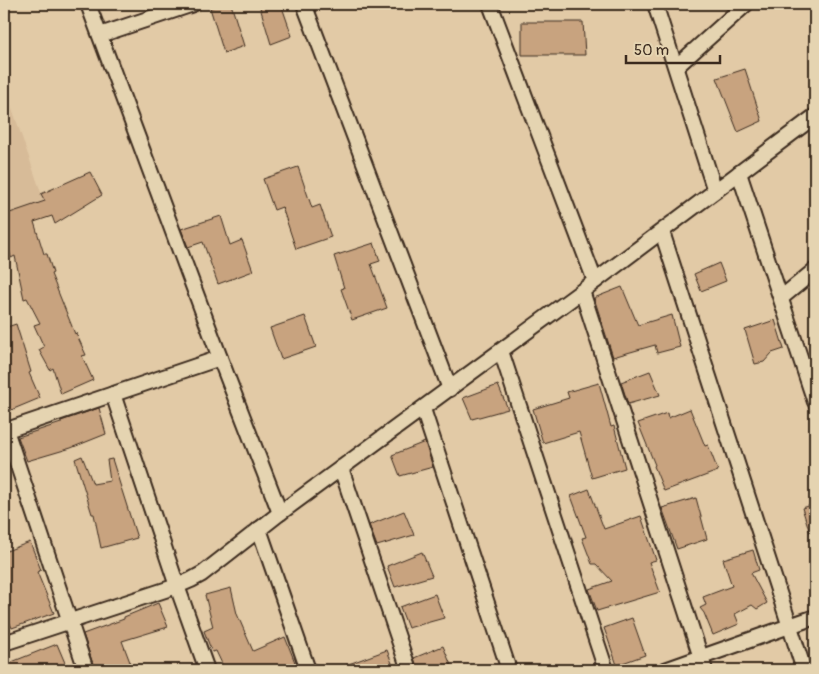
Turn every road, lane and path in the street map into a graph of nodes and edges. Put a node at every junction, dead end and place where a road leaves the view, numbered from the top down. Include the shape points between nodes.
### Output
1 (88, 4) edge
2 (193, 4) edge
3 (304, 4) edge
4 (490, 4) edge
5 (655, 4) edge
6 (746, 4) edge
7 (100, 35) junction
8 (676, 67) junction
9 (815, 116) edge
10 (739, 173) junction
11 (715, 191) junction
12 (662, 232) junction
13 (815, 270) edge
14 (595, 281) junction
15 (582, 291) junction
16 (781, 298) junction
17 (501, 351) junction
18 (220, 358) junction
19 (450, 389) junction
20 (113, 394) junction
21 (815, 401) edge
22 (423, 409) junction
23 (5, 430) edge
24 (341, 468) junction
25 (280, 513) junction
26 (259, 529) junction
27 (177, 586) junction
28 (815, 617) edge
29 (70, 621) junction
30 (790, 626) junction
31 (4, 643) edge
32 (704, 664) edge
33 (86, 670) edge
34 (207, 670) edge
35 (308, 670) edge
36 (409, 670) edge
37 (509, 670) edge
38 (606, 670) edge
39 (666, 670) edge
40 (804, 670) edge

1 - 7 street
2 - 7 street
3 - 19 street
4 - 14 street
5 - 8 street
6 - 8 street
7 - 18 street
8 - 11 street
9 - 10 street
10 - 11 street
10 - 16 street
11 - 12 street
12 - 14 street
12 - 30 street
13 - 16 street
14 - 15 street
15 - 17 street
15 - 32 street
16 - 21 street
17 - 19 street
17 - 38 street
18 - 20 street
18 - 25 street
19 - 22 street
20 - 23 street
20 - 27 street
22 - 24 street
22 - 37 street
23 - 29 street
24 - 25 street
24 - 36 street
25 - 26 street
26 - 27 street via 202,574
26 - 35 street
27 - 29 street
27 - 34 street
28 - 30 street
29 - 31 street
29 - 33 street
30 - 32 street
30 - 40 street
32 - 39 street

